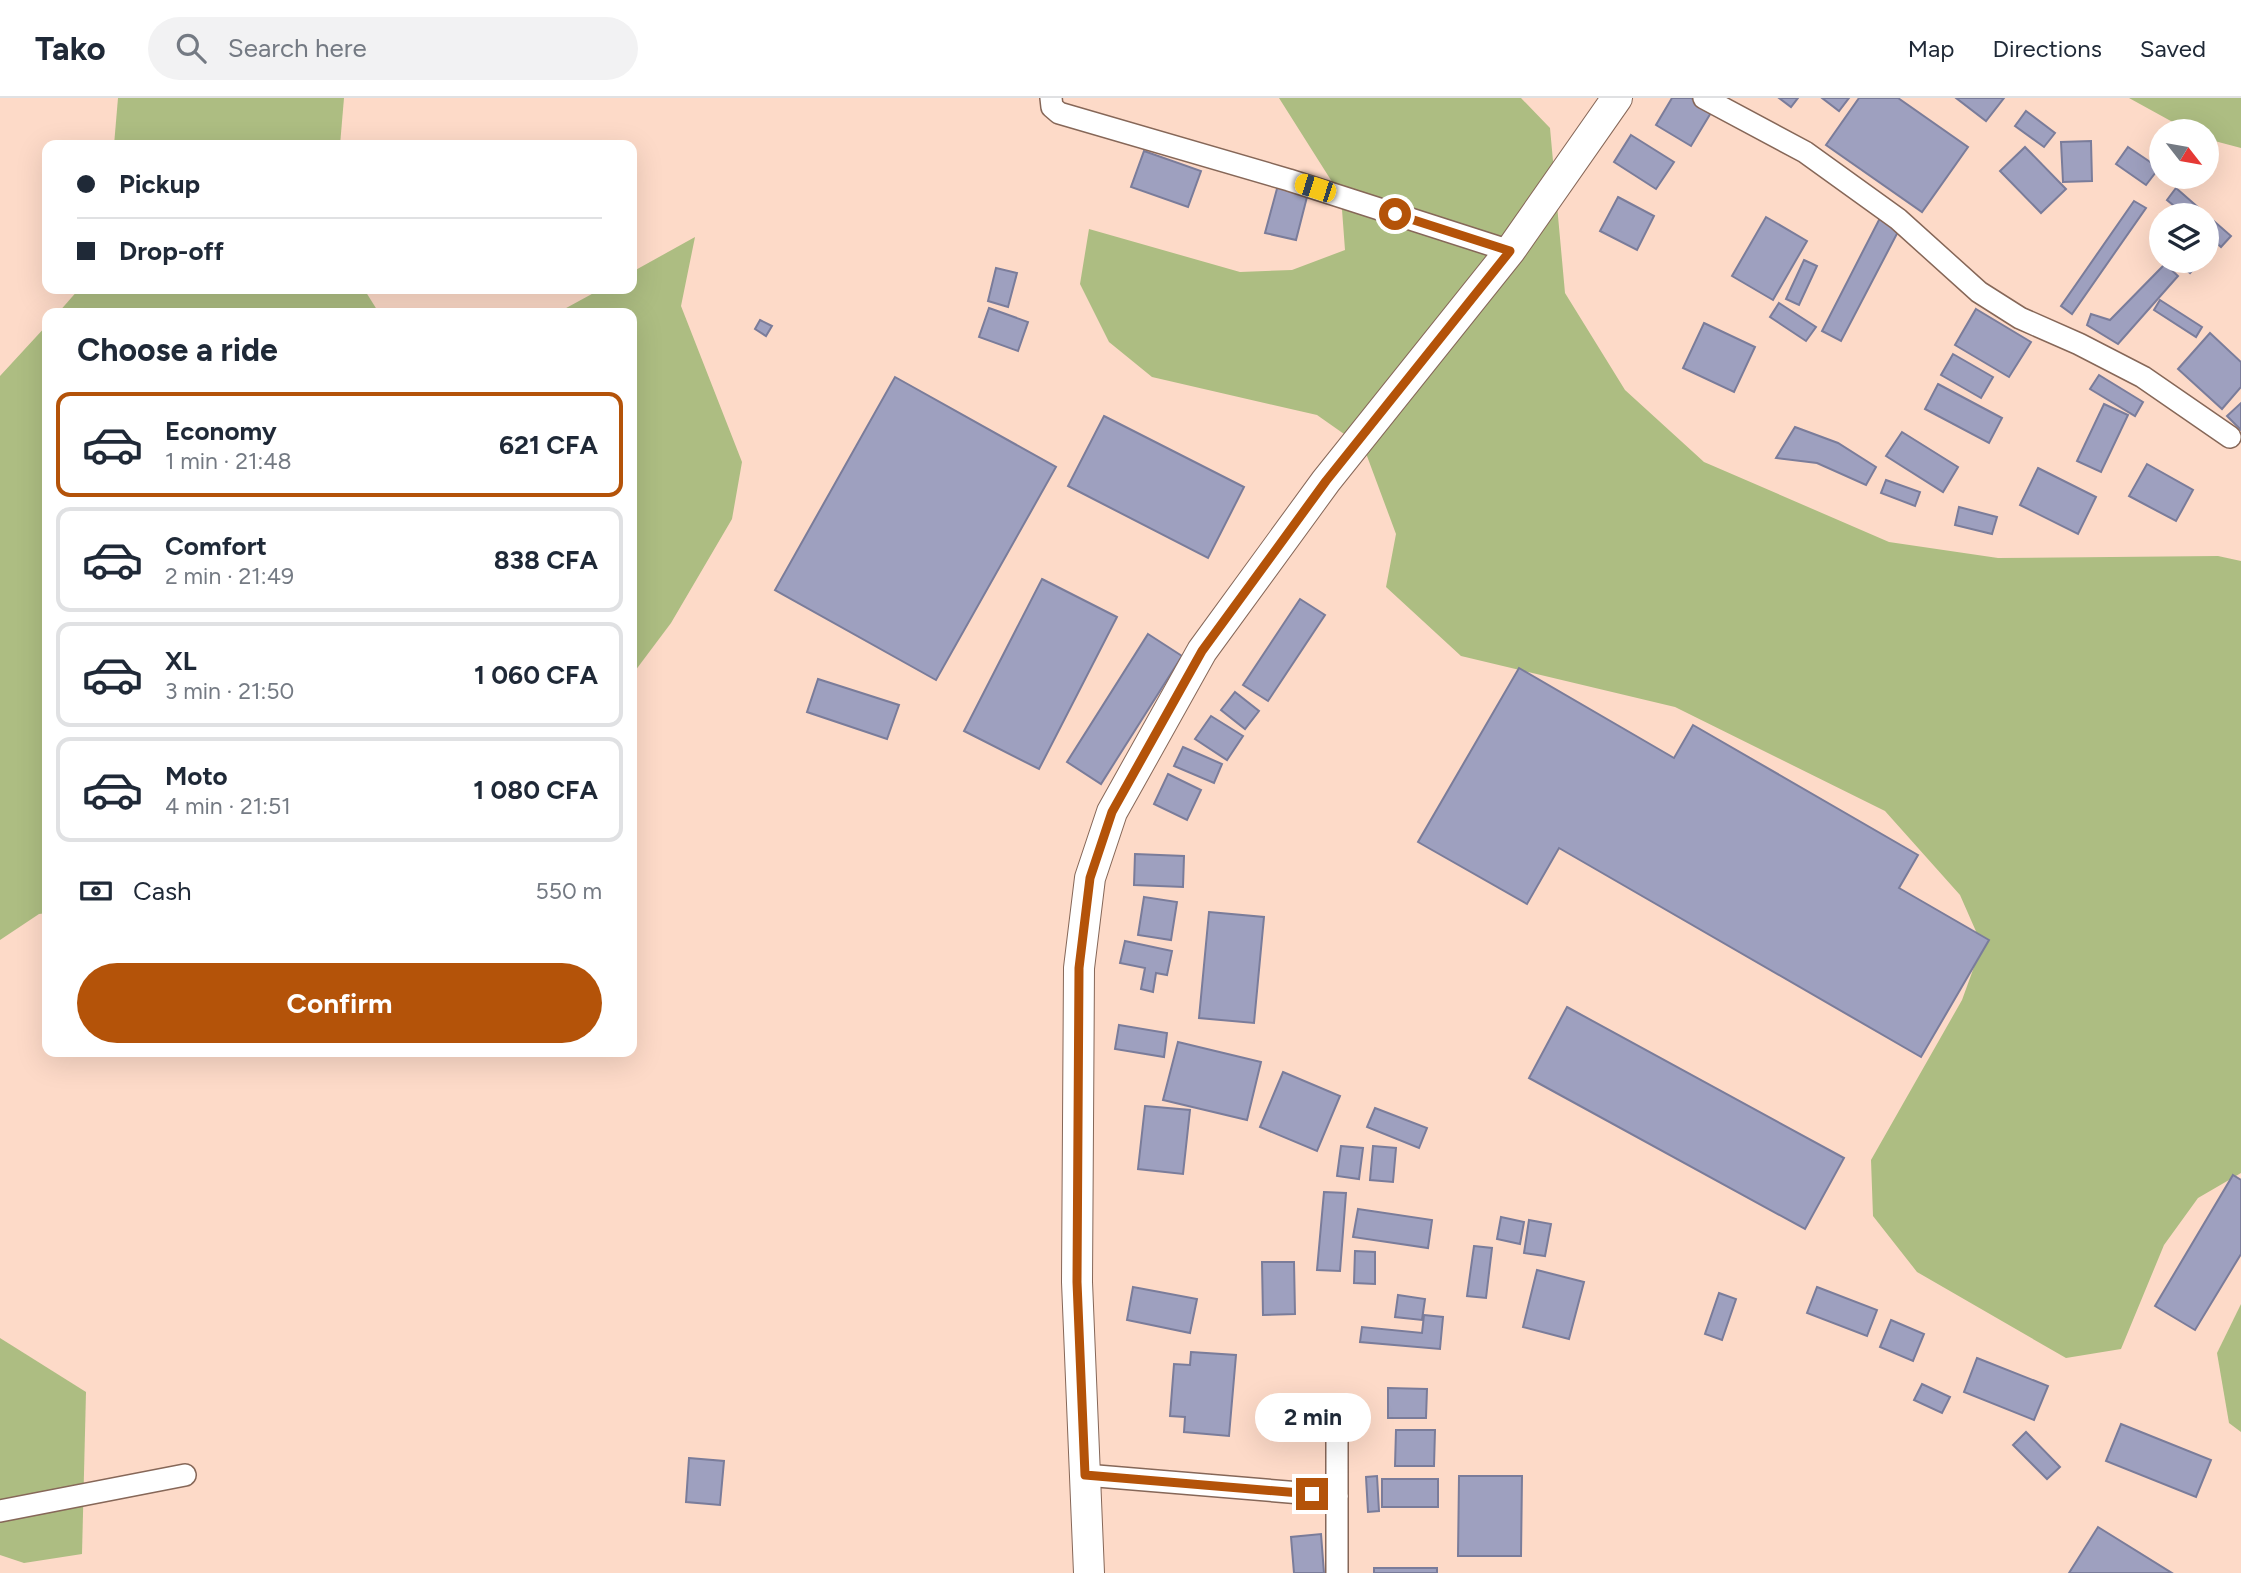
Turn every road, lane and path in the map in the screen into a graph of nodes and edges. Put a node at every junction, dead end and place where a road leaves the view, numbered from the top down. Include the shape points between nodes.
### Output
1 (1051, 98) edge
2 (1617, 98) edge
3 (1704, 98) edge
4 (1510, 251) junction
5 (2230, 438) dead end
6 (1337, 1407) dead end
7 (185, 1475) dead end
8 (1085, 1475) junction
9 (1337, 1496) junction
10 (0, 1511) edge
11 (1089, 1573) edge
12 (1337, 1573) edge

1 - 4 street via 1059,113
2 - 4 main road
3 - 5 street via 1805,152 1898,219 1979,292 2020,318 2143,377
4 - 8 main road via 1326,481 1202,651 1112,812 1090,878 1079,968 1077,1282
6 - 9 street
7 - 10 street
8 - 9 street
8 - 11 main road
9 - 12 street

